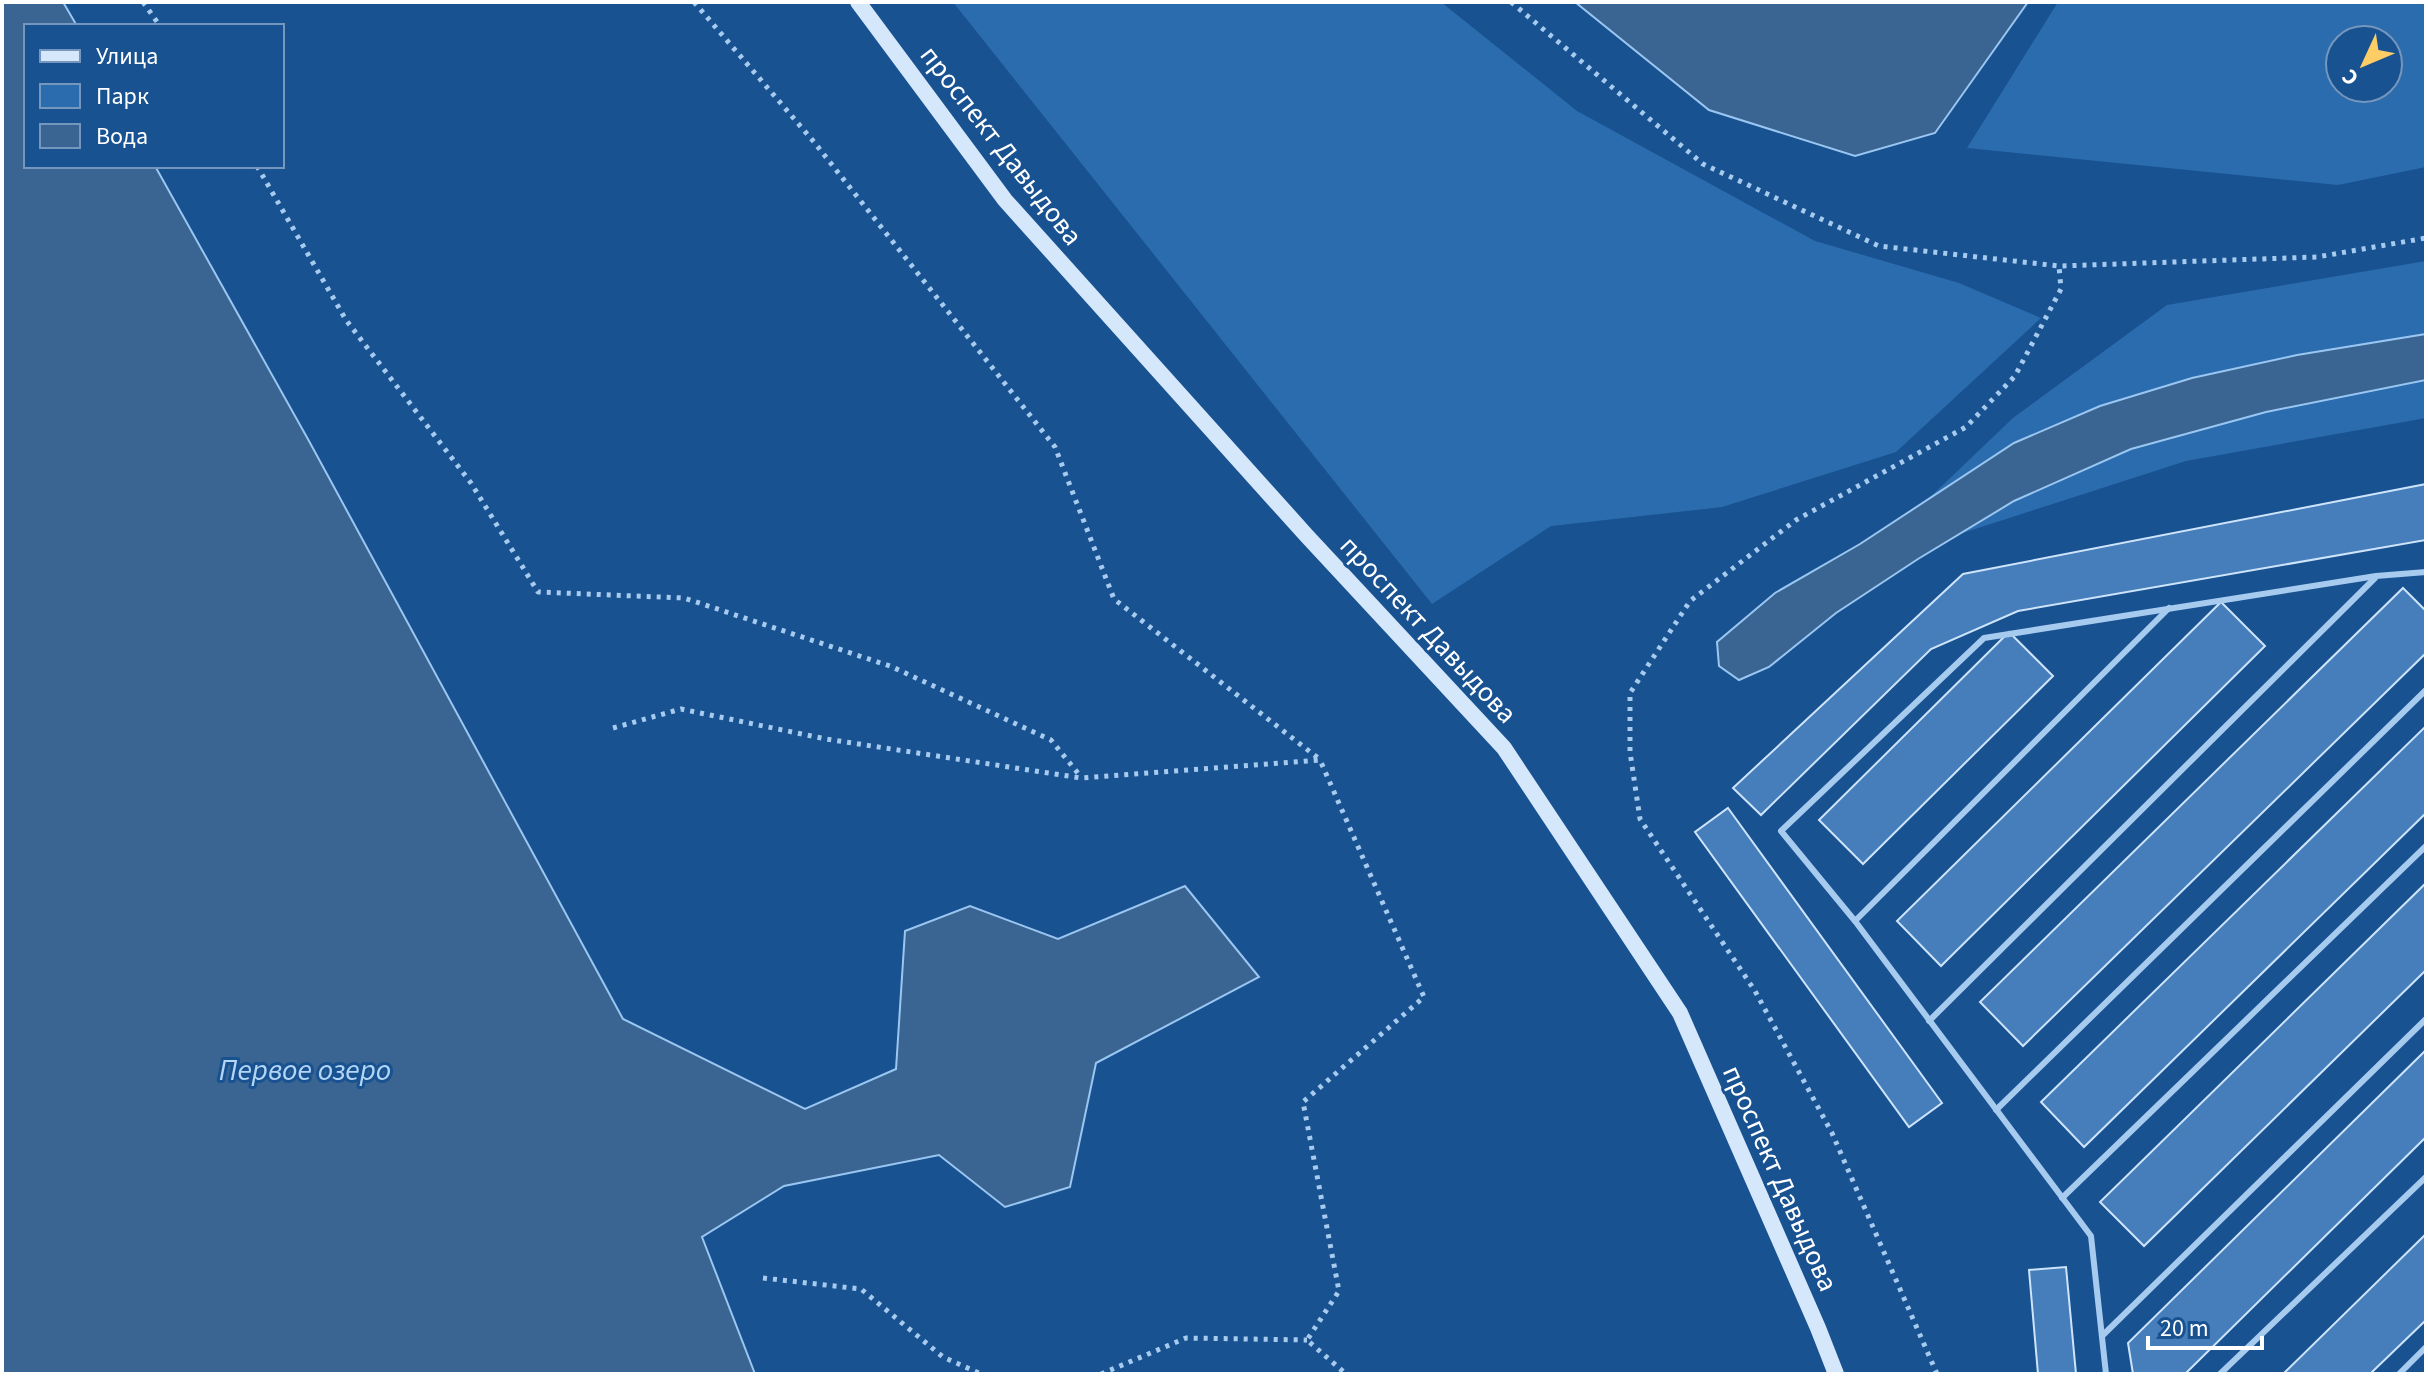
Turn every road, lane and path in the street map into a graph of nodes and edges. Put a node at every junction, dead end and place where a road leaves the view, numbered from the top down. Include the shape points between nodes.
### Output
1 (143, 2) edge
2 (694, 2) edge
3 (858, 2) edge
4 (1511, 2) edge
5 (159, 24) edge
6 (258, 168) edge
7 (2426, 238) edge
8 (2426, 572) edge
9 (2376, 576) junction
10 (2169, 608) junction
11 (2426, 690) edge
12 (613, 728) dead end
13 (1320, 760) junction
14 (1081, 778) junction
15 (2426, 846) edge
16 (1855, 921) junction
17 (2426, 1019) edge
18 (1929, 1021) junction
19 (1996, 1110) junction
20 (2426, 1177) edge
21 (2062, 1198) junction
22 (763, 1278) dead end
23 (2102, 1336) junction
24 (1307, 1340) junction
25 (2426, 1347) edge
26 (981, 1374) edge
27 (1101, 1374) edge
28 (1346, 1374) edge
29 (1836, 1374) edge
30 (2106, 1374) edge
31 (2220, 1374) edge
32 (2399, 1374) edge

1 - 5 path
2 - 13 path via 814,142 1055,447 1114,599
3 - 29 street, проспект Давыдова via 1005,200 1504,748 1680,1013
4 - 7 path via 1703,164 1879,246 2059,266 2317,257
6 - 14 path via 346,320 471,483 538,592 684,598 890,666 1051,740
8 - 9 lane
9 - 10 lane
9 - 18 lane
10 - 16 lane
10 - 16 lane via 1984,638 1781,831
11 - 19 lane
12 - 14 path via 681,709 826,739
13 - 14 path
13 - 24 path via 1424,997 1303,1102 1339,1291
15 - 21 lane
16 - 18 lane
17 - 23 lane
18 - 19 lane
19 - 21 lane
20 - 31 lane
21 - 23 lane via 2091,1236
22 - 26 path via 861,1289 943,1357
23 - 30 lane
24 - 27 path via 1186,1338
24 - 28 path
25 - 32 lane

